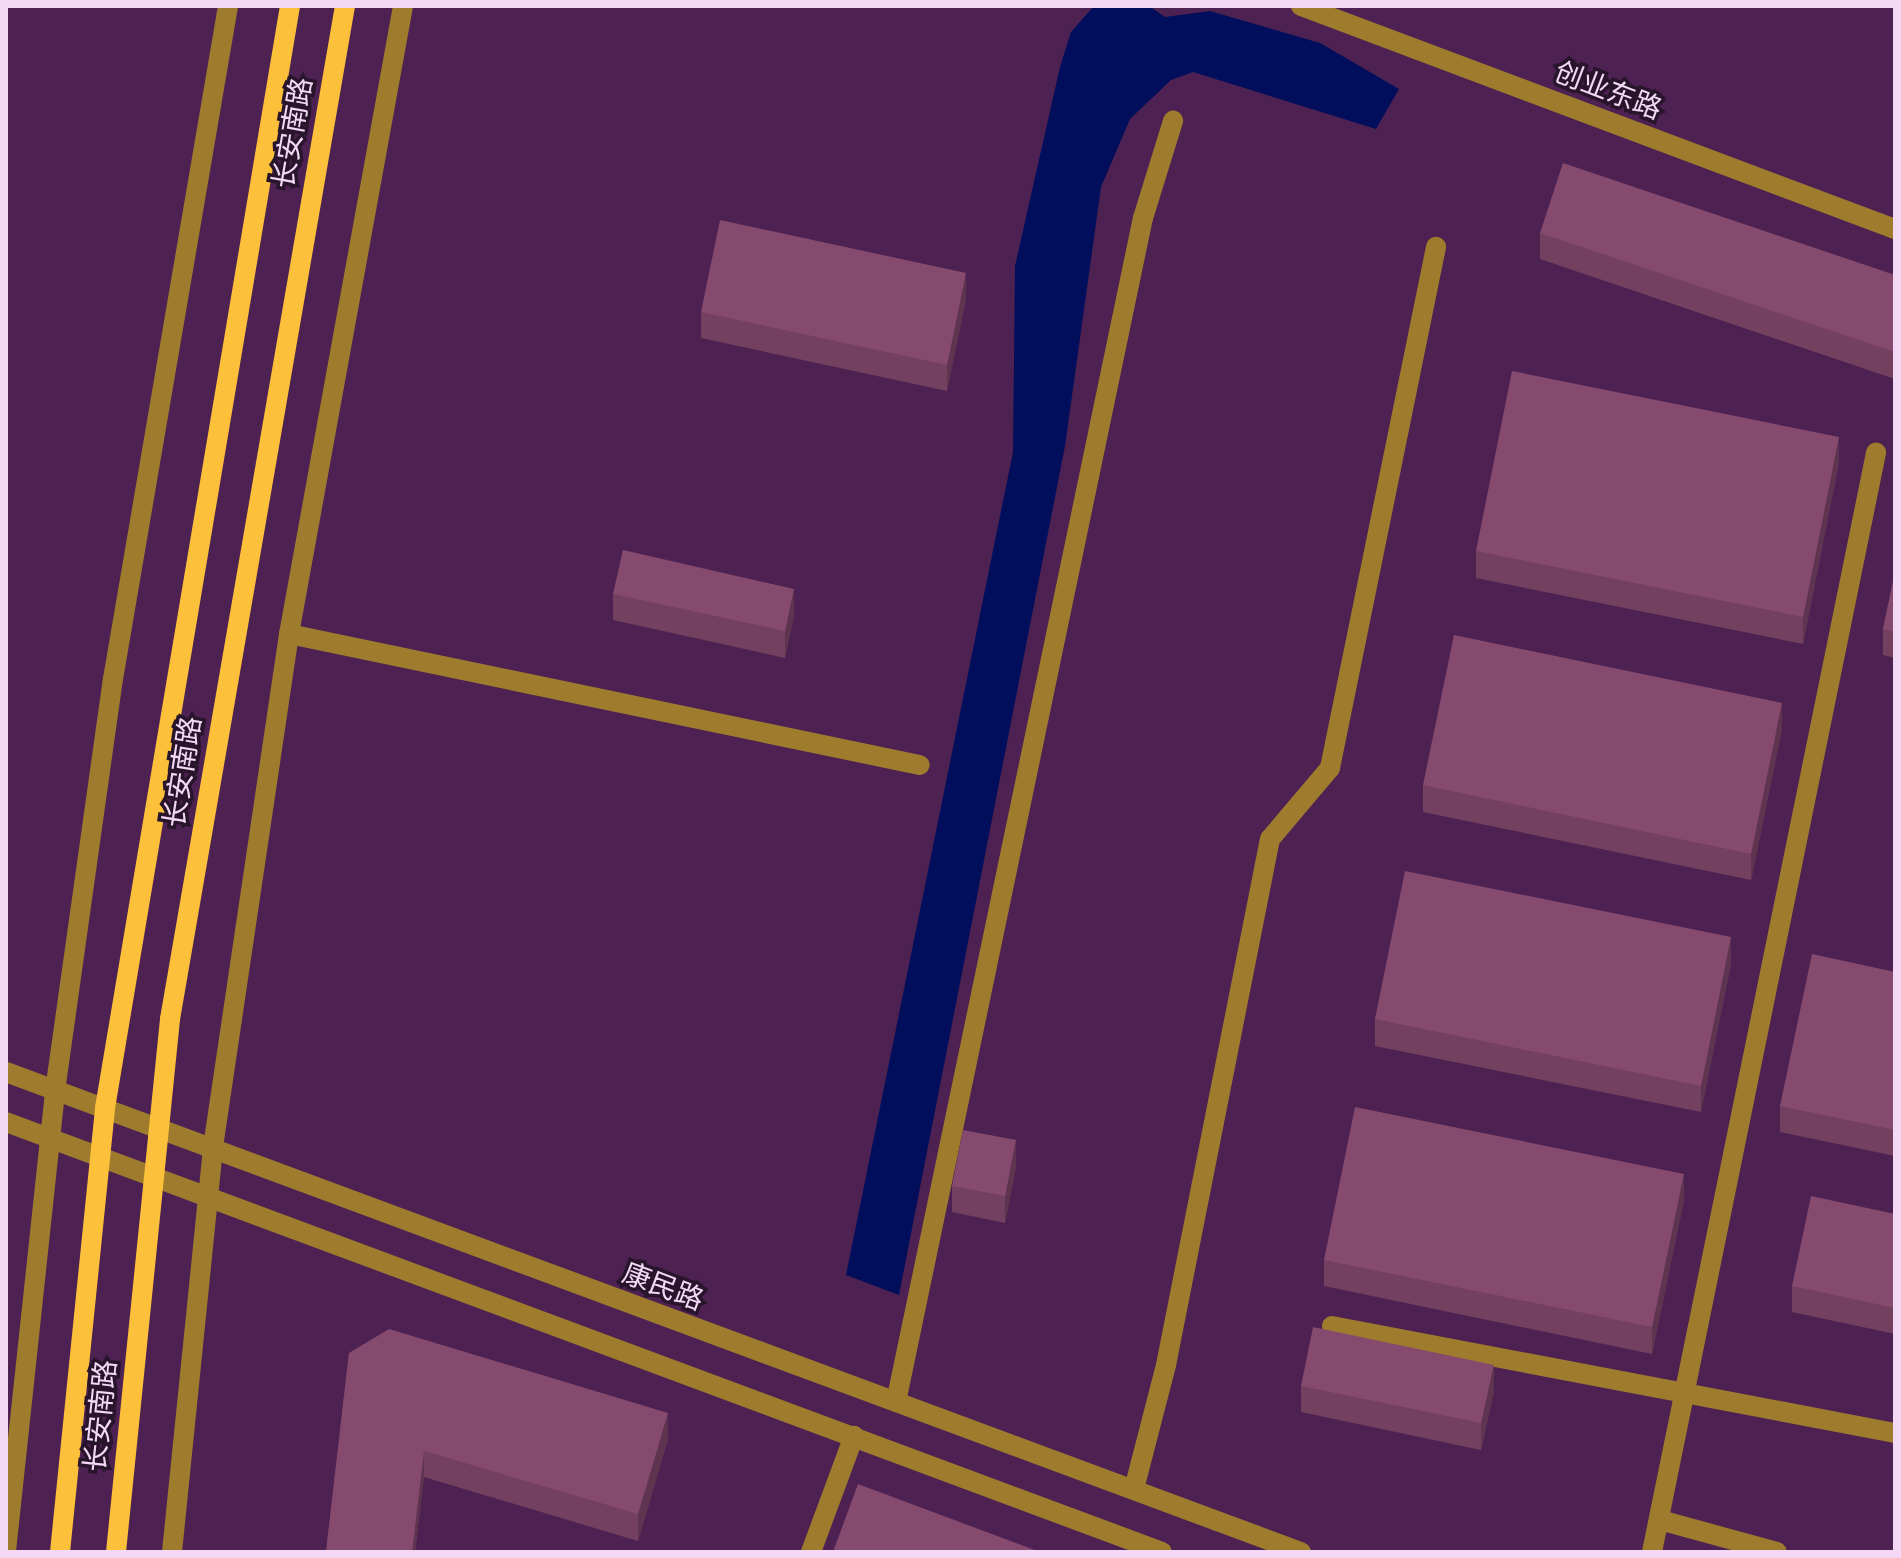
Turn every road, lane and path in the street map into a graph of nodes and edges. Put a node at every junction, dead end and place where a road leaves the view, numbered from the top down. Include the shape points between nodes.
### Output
1 (228, 6) edge
2 (290, 6) edge
3 (345, 6) edge
4 (403, 6) edge
5 (1301, 6) edge
6 (1173, 121) dead end
7 (1895, 229) edge
8 (1436, 247) dead end
9 (1876, 453) dead end
10 (289, 634) junction
11 (920, 765) dead end
12 (6, 1072) edge
13 (55, 1091) junction
14 (105, 1108) junction
15 (6, 1122) edge
16 (157, 1126) junction
17 (51, 1139) junction
18 (213, 1147) junction
19 (100, 1155) junction
20 (153, 1174) junction
21 (210, 1198) junction
22 (1332, 1326) dead end
23 (1685, 1395) junction
24 (896, 1402) junction
25 (1895, 1433) edge
26 (854, 1436) junction
27 (1134, 1489) junction
28 (1660, 1520) junction
29 (6, 1551) edge
30 (60, 1552) edge
31 (116, 1552) edge
32 (172, 1552) edge
33 (811, 1552) edge
34 (1162, 1552) edge
35 (1301, 1552) edge
36 (1652, 1552) edge
37 (1777, 1552) edge

1 - 13 street via 113,679
2 - 14 main road, 长安南路
3 - 16 main road, 长安南路 via 264,454
4 - 10 street
5 - 7 street, 创业东路
6 - 24 street via 1143,218
8 - 27 street via 1330,768 1270,839 1166,1365
9 - 23 street
10 - 11 street
10 - 18 street
12 - 13 street, 康民路
13 - 14 street, 康民路
13 - 17 street
14 - 16 street, 康民路
14 - 19 main road, 长安南路
15 - 17 street
16 - 18 street, 康民路
16 - 20 main road, 长安南路
17 - 19 street
17 - 29 street
18 - 21 street
18 - 24 street, 康民路
19 - 20 street
19 - 30 main road, 长安南路
20 - 21 street
20 - 31 main road, 长安南路
21 - 26 street
21 - 32 street
22 - 23 street
23 - 25 street
23 - 28 street
24 - 27 street, 康民路
26 - 33 street
26 - 34 street
27 - 35 street, 康民路
28 - 36 street
28 - 37 street

